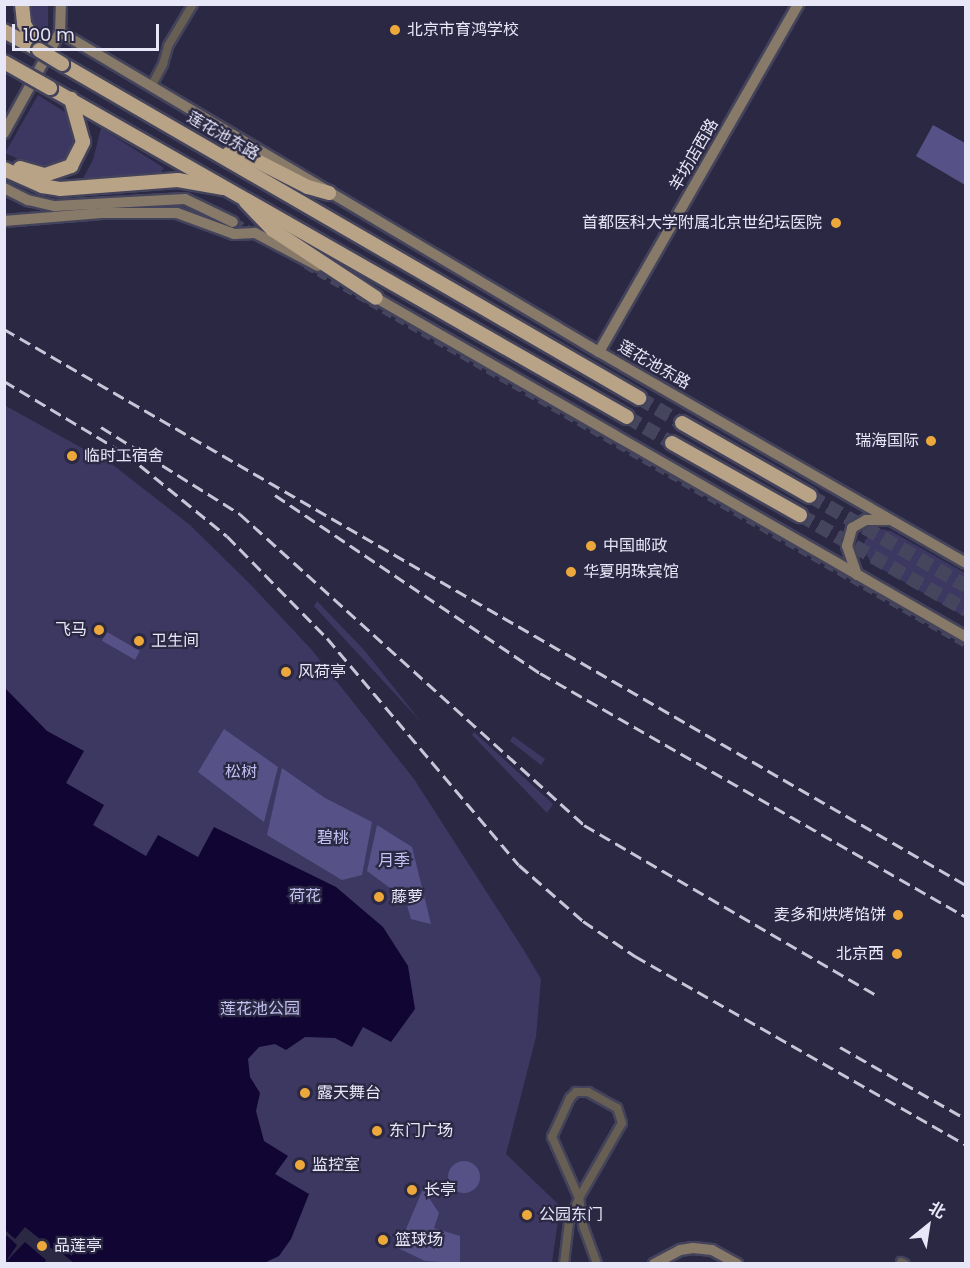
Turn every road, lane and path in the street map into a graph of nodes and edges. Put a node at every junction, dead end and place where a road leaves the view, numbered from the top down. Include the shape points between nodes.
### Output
1 (22, 4) edge
2 (61, 4) edge
3 (194, 4) edge
4 (798, 4) edge
5 (4, 31) edge
6 (60, 32) junction
7 (39, 50) junction
8 (4, 62) edge
9 (152, 85) junction
10 (71, 99) junction
11 (4, 133) edge
12 (216, 151) junction
13 (4, 160) edge
14 (4, 169) edge
15 (4, 188) edge
16 (234, 190) junction
17 (329, 193) junction
18 (103, 207) junction
19 (4, 221) edge
20 (233, 222) tunnel mouth
21 (376, 298) junction
22 (599, 352) junction
23 (639, 398) tunnel mouth
24 (627, 417) tunnel mouth
25 (682, 423) tunnel mouth
26 (672, 443) tunnel mouth
27 (810, 496) tunnel mouth
28 (800, 515) tunnel mouth
29 (891, 520) junction
30 (966, 563) edge
31 (857, 575) junction
32 (966, 637) edge
33 (579, 1198) junction
34 (564, 1263) edge
35 (597, 1263) edge
36 (654, 1263) edge
37 (737, 1263) edge

1 - 7 highway via 24,24
2 - 6 street
3 - 9 street via 168,46 164,64
4 - 22 street, 羊坊店西路
5 - 7 highway, 莲花池东路
6 - 9 street, 莲花池东路
6 - 11 street
7 - 12 highway, 莲花池东路, bridge
8 - 10 highway, bridge
9 - 17 street, 莲花池东路 via 302,172
10 - 13 highway via 83,142 71,166 45,175
10 - 16 highway
12 - 17 highway via 253,159 308,187
12 - 23 highway, 莲花池东路
14 - 16 highway via 42,186 60,189 178,180
15 - 18 street via 28,201
16 - 21 highway via 273,230
16 - 24 highway
17 - 22 street, 莲花池东路
18 - 19 street
18 - 20 street via 185,199 199,202
18 - 21 street via 177,213 234,234 255,232
21 - 31 street
22 - 29 street, 莲花池东路
25 - 27 highway
26 - 28 highway
29 - 30 street, 莲花池东路
29 - 31 street via 866,520 852,528 847,546
31 - 32 street
33 - 33 street via 622,1123 617,1108 588,1092 576,1092 570,1098 552,1137
33 - 34 street via 569,1222
33 - 35 street via 584,1228
36 - 37 street via 693,1248 712,1250

